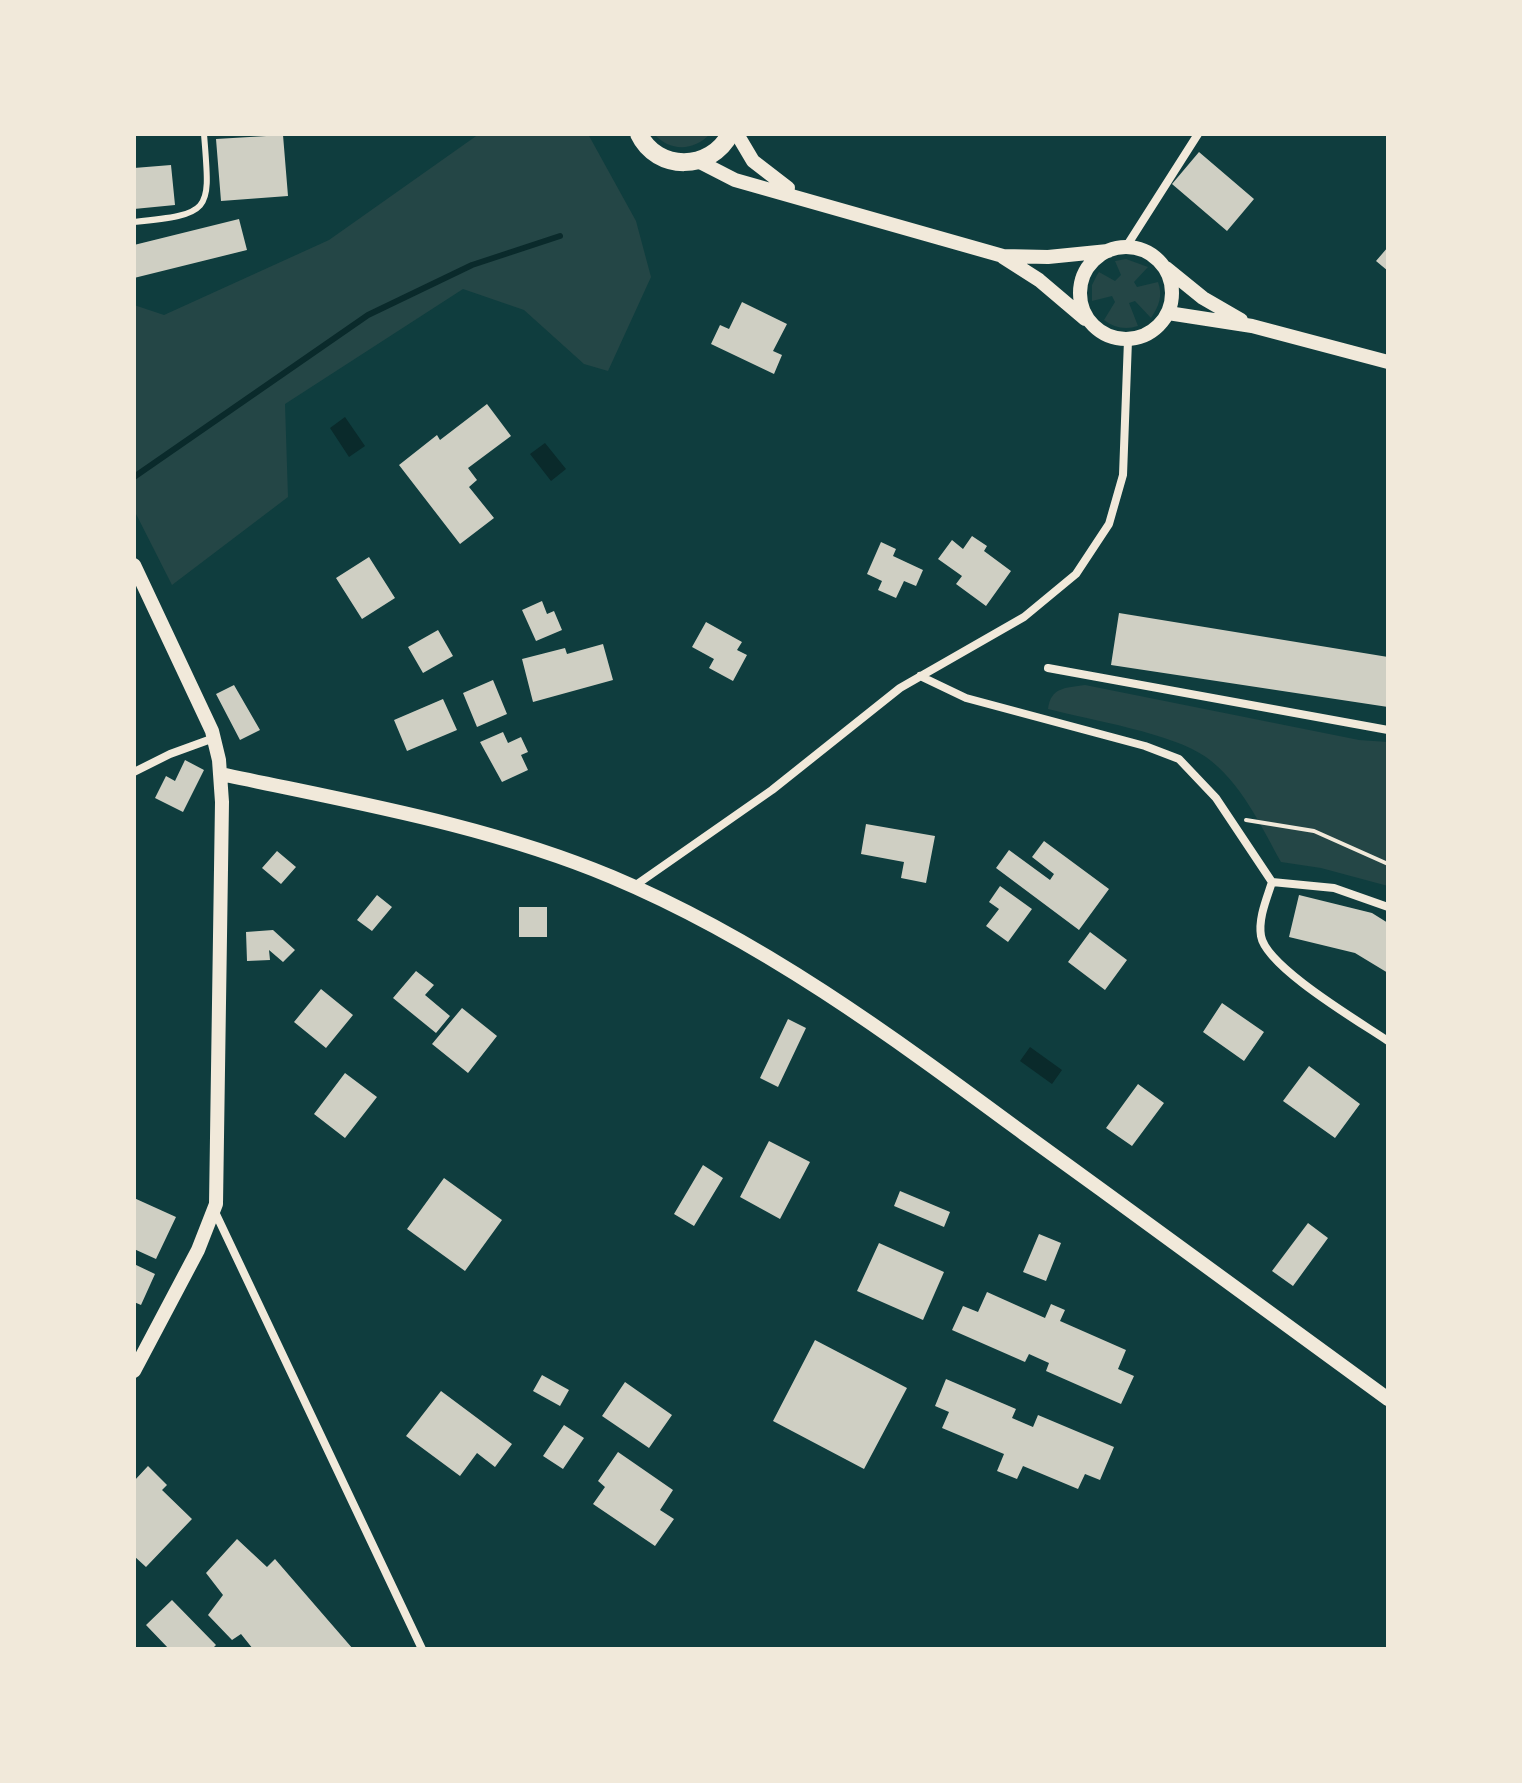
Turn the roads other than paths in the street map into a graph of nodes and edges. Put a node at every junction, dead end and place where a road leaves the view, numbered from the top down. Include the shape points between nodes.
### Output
1 (204, 134) edge
2 (639, 134) edge
3 (730, 134) edge
4 (737, 134) edge
5 (1198, 134) edge
6 (698, 161) junction
7 (798, 195) junction
8 (134, 222) edge
9 (1126, 247) junction
10 (1108, 251) junction
11 (1003, 256) junction
12 (1163, 266) junction
13 (1168, 313) junction
14 (1252, 326) junction
15 (1095, 328) junction
16 (1128, 340) junction
17 (1388, 362) edge
18 (134, 565) edge
19 (1048, 668) dead end
20 (920, 676) junction
21 (1388, 730) edge
22 (214, 738) junction
23 (134, 772) edge
24 (221, 774) junction
25 (1272, 882) junction
26 (633, 887) junction
27 (1388, 907) edge
28 (1388, 1041) edge
29 (215, 1212) junction
30 (134, 1371) edge
31 (1388, 1399) edge
32 (422, 1649) edge

1 - 8 lane via 208,192 200,208 177,218
2 - 6 main road via 666,160
3 - 6 main road via 713,154
4 - 7 street via 761,168
5 - 9 street
6 - 7 street via 735,180
7 - 11 street
9 - 10 street
9 - 12 street via 1153,255
10 - 11 street
10 - 15 street via 1088,267 1079,292
11 - 15 street
12 - 13 street via 1173,289
12 - 14 street via 1203,298
13 - 14 street
13 - 16 street via 1152,332
14 - 17 street
15 - 16 street
16 - 20 street via 1123,475 1112,517 1095,549 1076,574 1034,610
18 - 22 street
19 - 21 street
20 - 25 street via 966,698 1169,754 1196,774
20 - 26 street via 772,790
22 - 23 street
22 - 24 street
24 - 26 street via 467,831
24 - 29 street
25 - 27 street via 1334,888
25 - 28 street via 1261,925 1266,948
26 - 31 street via 764,955 860,1014
29 - 30 street
29 - 32 street

